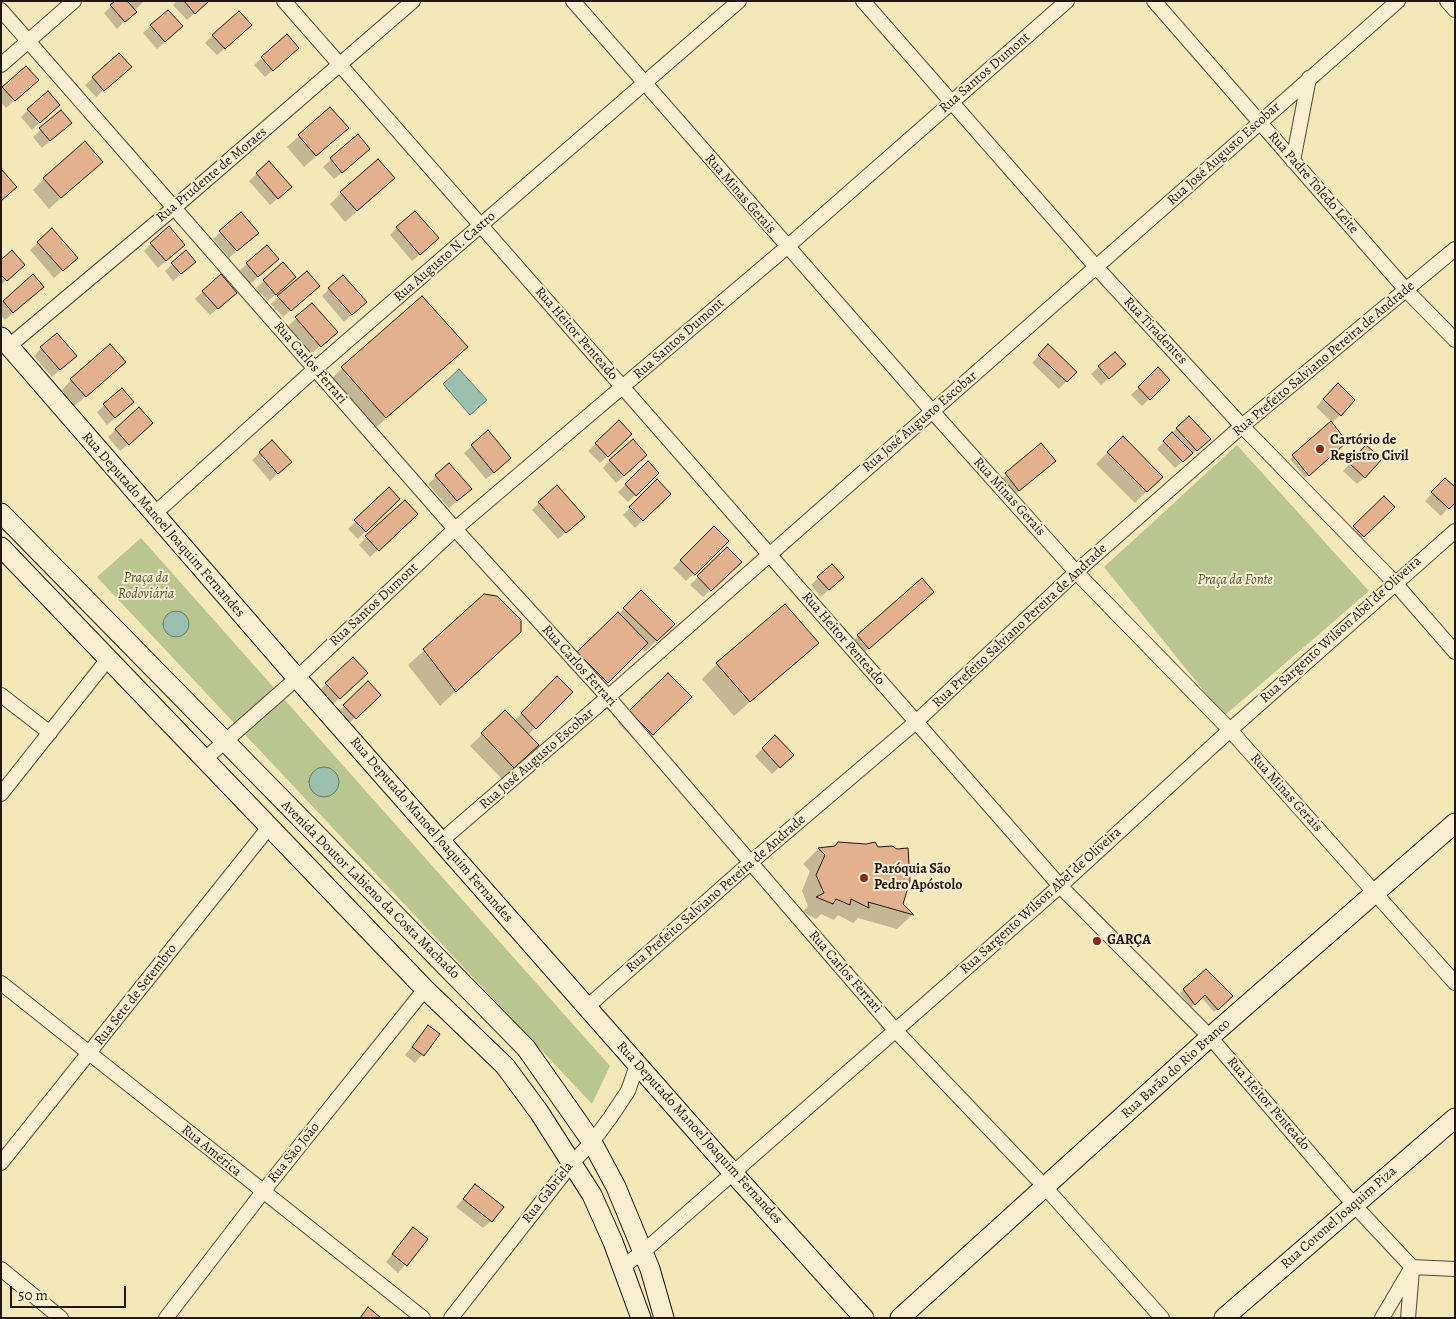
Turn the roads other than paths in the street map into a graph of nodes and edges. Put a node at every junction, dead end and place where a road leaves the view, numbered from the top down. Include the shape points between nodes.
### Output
1 (74, 1) edge
2 (284, 1) edge
3 (413, 1) edge
4 (574, 1) edge
5 (739, 1) edge
6 (863, 1) edge
7 (1067, 1) edge
8 (1154, 1) edge
9 (1398, 1) edge
10 (1447, 1) edge
11 (1, 10) edge
12 (1455, 10) edge
13 (28, 41) junction
14 (1, 65) edge
15 (341, 66) junction
16 (1309, 78) junction
17 (646, 85) junction
18 (952, 102) junction
19 (1259, 122) junction
20 (1293, 161) junction
21 (175, 207) junction
22 (482, 226) junction
23 (787, 248) junction
24 (1455, 249) edge
25 (1097, 268) junction
26 (1407, 291) junction
27 (3, 339) edge
28 (1455, 340) edge
29 (315, 369) junction
30 (623, 388) junction
31 (932, 411) junction
32 (1242, 426) junction
33 (1, 514) edge
34 (153, 515) junction
35 (455, 529) junction
36 (1455, 530) edge
37 (1, 547) edge
38 (770, 555) junction
39 (1076, 572) junction
40 (1394, 582) junction
41 (1455, 652) edge
42 (108, 659) junction
43 (297, 678) junction
44 (1, 695) edge
45 (608, 697) junction
46 (916, 722) junction
47 (1230, 730) junction
48 (50, 733) junction
49 (225, 742) junction
50 (205, 759) junction
51 (1, 794) edge
52 (1455, 824) edge
53 (270, 826) junction
54 (441, 841) junction
55 (750, 863) junction
56 (1060, 886) junction
57 (1375, 893) junction
58 (1, 983) edge
59 (1455, 983) edge
60 (425, 989) junction
61 (587, 1007) junction
62 (895, 1030) junction
63 (1210, 1037) junction
64 (91, 1053) junction
65 (637, 1065) junction
66 (1455, 1118) edge
67 (592, 1142) junction
68 (1, 1163) edge
69 (572, 1163) junction
70 (733, 1173) junction
71 (1044, 1186) junction
72 (262, 1192) junction
73 (1354, 1205) junction
74 (643, 1252) junction
75 (622, 1267) junction
76 (1412, 1267) junction
77 (1, 1269) edge
78 (1455, 1270) edge
79 (62, 1318) edge
80 (166, 1318) edge
81 (423, 1318) edge
82 (451, 1318) edge
83 (641, 1318) edge
84 (664, 1318) edge
85 (864, 1318) edge
86 (900, 1318) edge
87 (1162, 1318) edge
88 (1224, 1318) edge
89 (1382, 1318) edge
90 (1408, 1318) edge

1 - 13 street
2 - 15 street, Rua Heitor Penteado
3 - 15 street, Rua Prudente de Moraes
4 - 17 street, Rua Minas Gerais
5 - 17 street, Rua Augusto N. Castro
6 - 18 street, Rua Tiradentes
7 - 18 street, Rua Santos Dumont
8 - 19 street, Rua Padre Toledo Leite
9 - 16 street, Rua José Augusto Escobar
10 - 12 street
11 - 13 street, Rua Carlos Ferrari
13 - 14 street
13 - 21 street, Rua Carlos Ferrari
15 - 21 street, Rua Prudente de Moraes
15 - 22 street, Rua Heitor Penteado
16 - 19 street, Rua José Augusto Escobar
16 - 20 street
17 - 22 street, Rua Augusto N. Castro
17 - 23 street, Rua Minas Gerais
18 - 23 street, Rua Santos Dumont
18 - 25 street, Rua Tiradentes
19 - 20 street, Rua Padre Toledo Leite
19 - 25 street, Rua José Augusto Escobar
20 - 26 street, Rua Padre Toledo Leite
21 - 27 street, Rua Prudente de Moraes
21 - 29 street, Rua Carlos Ferrari
22 - 29 street, Rua Augusto N. Castro
22 - 30 street, Rua Heitor Penteado
23 - 30 street, Rua Santos Dumont
23 - 31 street, Rua Minas Gerais
24 - 26 street, Rua Prefeito Salviano Pereira de Andrade
25 - 31 street, Rua José Augusto Escobar
25 - 32 street, Rua Tiradentes
26 - 28 street, Rua Padre Toledo Leite
26 - 32 street, Rua Prefeito Salviano Pereira de Andrade
27 - 34 main road, Rua Deputado Manoel Joaquim Fernandes
29 - 34 street, Rua Augusto N. Castro
29 - 35 street, Rua Carlos Ferrari
30 - 35 street, Rua Santos Dumont
30 - 38 street, Rua Heitor Penteado
31 - 38 street, Rua José Augusto Escobar
31 - 39 street, Rua Minas Gerais
32 - 39 street, Rua Prefeito Salviano Pereira de Andrade
32 - 40 street, Rua Tiradentes
33 - 49 main road, Avenida Doutor Labieno da Costa Machado
34 - 43 main road, Rua Deputado Manoel Joaquim Fernandes
35 - 43 street, Rua Santos Dumont
35 - 45 street, Rua Carlos Ferrari
36 - 40 street, Rua Sargento Wilson Abel de Oliveira
37 - 42 main road, Avenida Doutor Labieno da Costa Machado
38 - 45 street, Rua José Augusto Escobar
38 - 46 street, Rua Heitor Penteado
39 - 46 street, Rua Prefeito Salviano Pereira de Andrade
39 - 47 street, Rua Minas Gerais
40 - 41 street, Rua Tiradentes
40 - 47 street, Rua Sargento Wilson Abel de Oliveira
42 - 48 street
42 - 50 main road, Avenida Doutor Labieno da Costa Machado
43 - 49 street, Rua Santos Dumont
43 - 54 main road, Rua Deputado Manoel Joaquim Fernandes
44 - 48 street
45 - 54 street, Rua José Augusto Escobar
45 - 55 street, Rua Carlos Ferrari
46 - 55 street, Rua Prefeito Salviano Pereira de Andrade
46 - 56 street, Rua Heitor Penteado
47 - 56 street, Rua Sargento Wilson Abel de Oliveira
47 - 57 street, Rua Minas Gerais
48 - 51 street
49 - 50 street, Rua Santos Dumont
49 - 67 main road, Avenida Doutor Labieno da Costa Machado via 526,1048
50 - 53 main road, Avenida Doutor Labieno da Costa Machado
52 - 57 main road, Rua Barão do Rio Branco
53 - 60 main road, Avenida Doutor Labieno da Costa Machado
53 - 64 street, Rua Sete de Setembro
54 - 61 main road, Rua Deputado Manoel Joaquim Fernandes
55 - 61 street, Rua Prefeito Salviano Pereira de Andrade
55 - 62 street, Rua Carlos Ferrari
56 - 62 street, Rua Sargento Wilson Abel de Oliveira
56 - 63 street, Rua Heitor Penteado
57 - 59 street, Rua Minas Gerais
57 - 63 main road, Rua Barão do Rio Branco
58 - 64 street, Rua América
60 - 69 main road, Avenida Doutor Labieno da Costa Machado via 505,1066
60 - 72 street, Rua São João
61 - 65 main road, Rua Deputado Manoel Joaquim Fernandes
62 - 70 street, Rua Sargento Wilson Abel de Oliveira
62 - 71 street, Rua Carlos Ferrari
63 - 71 main road, Rua Barão do Rio Branco
63 - 73 street, Rua Heitor Penteado
64 - 68 street, Rua Sete de Setembro
64 - 72 street, Rua América
65 - 67 street, Rua Gabriela via 628,1091
65 - 70 main road, Rua Deputado Manoel Joaquim Fernandes
66 - 73 main road, Rua Coronel Joaquim Piza
67 - 69 street, Rua Gabriela
67 - 74 main road, Avenida Doutor Labieno da Costa Machado via 616,1187
69 - 75 main road, Avenida Doutor Labieno da Costa Machado via 592,1195
69 - 82 street, Rua Gabriela
70 - 74 street, Rua Sargento Wilson Abel de Oliveira
70 - 85 main road, Rua Deputado Manoel Joaquim Fernandes
71 - 86 main road, Rua Barão do Rio Branco
71 - 87 street, Rua Carlos Ferrari
72 - 80 street, Rua São João
72 - 81 street, Rua América
73 - 76 street, Rua Heitor Penteado
73 - 88 main road, Rua Coronel Joaquim Piza
74 - 75 street, Rua Sargento Wilson Abel de Oliveira
74 - 84 main road, Avenida Doutor Labieno da Costa Machado
75 - 83 main road, Avenida Doutor Labieno da Costa Machado
76 - 78 street
76 - 89 street
76 - 90 street
77 - 79 street

